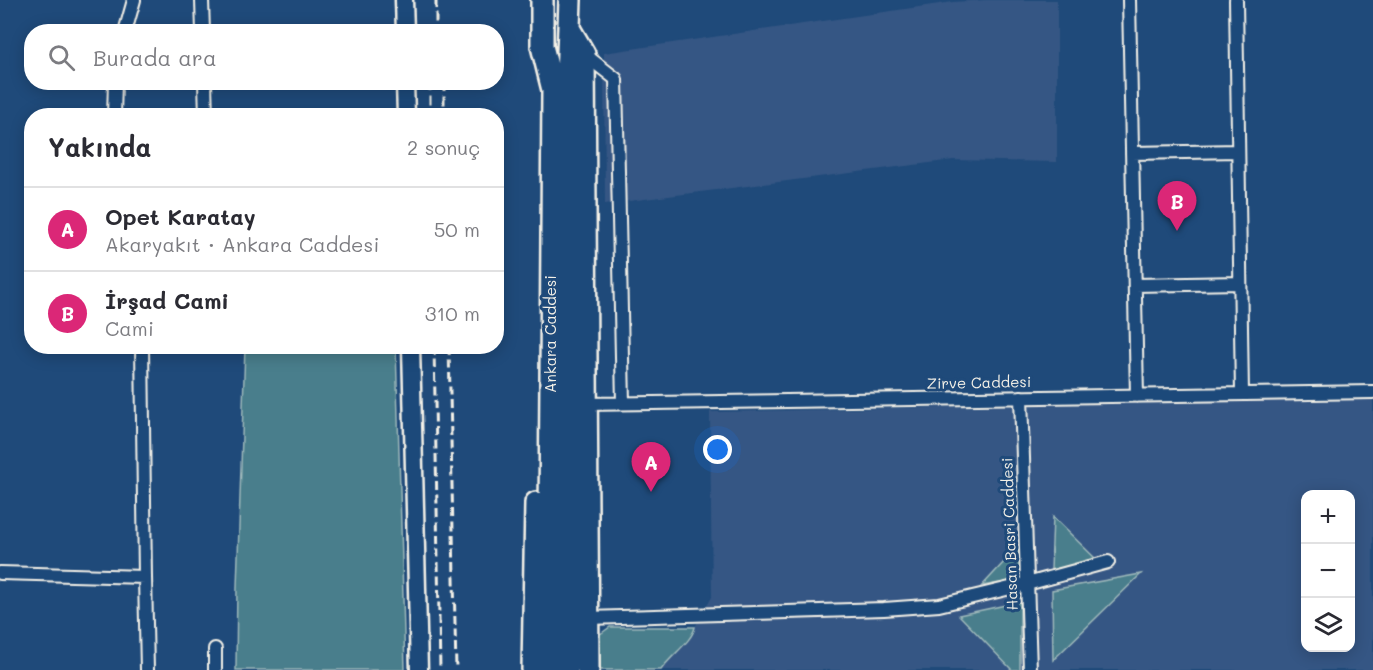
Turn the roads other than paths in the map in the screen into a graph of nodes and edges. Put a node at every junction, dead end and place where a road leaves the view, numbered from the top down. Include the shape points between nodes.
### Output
1 (134, 0) edge
2 (202, 0) edge
3 (404, 0) edge
4 (542, 0) edge
5 (570, 0) edge
6 (1129, 0) edge
7 (1236, 0) edge
8 (127, 24) edge
9 (203, 24) edge
10 (405, 24) edge
11 (569, 29) junction
12 (542, 46) junction
13 (584, 54) junction
14 (116, 90) edge
15 (205, 90) edge
16 (405, 90) edge
17 (114, 108) edge
18 (206, 108) edge
19 (406, 108) edge
20 (1238, 152) junction
21 (1132, 153) junction
22 (1240, 283) junction
23 (1135, 285) junction
24 (142, 354) edge
25 (411, 354) edge
26 (1373, 392) edge
27 (1242, 394) junction
28 (1137, 396) junction
29 (1021, 397) junction
30 (623, 403) junction
31 (586, 404) junction
32 (1108, 562) dead end
33 (0, 573) edge
34 (145, 577) junction
35 (1027, 584) junction
36 (588, 618) junction
37 (215, 649) dead end
38 (147, 670) edge
39 (215, 670) edge
40 (419, 670) edge
41 (533, 670) edge
42 (549, 670) edge
43 (567, 670) edge
44 (588, 670) edge
45 (1030, 670) edge

1 - 8 street
2 - 9 street
3 - 10 street
4 - 12 highway, Ankara Caddesi
5 - 11 highway, Ankara Caddesi
6 - 21 street
7 - 20 street
11 - 13 highway
11 - 43 highway, Ankara Caddesi
12 - 41 highway
12 - 42 highway, Ankara Caddesi via 553,90
13 - 30 street via 616,79
13 - 31 highway
14 - 17 street
15 - 18 street
16 - 19 street
20 - 21 street
20 - 22 street
21 - 23 street
22 - 23 street
22 - 27 street
23 - 28 street
24 - 34 street
25 - 40 street
26 - 27 street, Zirve Caddesi
27 - 28 street, Zirve Caddesi
28 - 29 street, Zirve Caddesi
29 - 30 street, Zirve Caddesi
29 - 35 street, Hasan Basri Caddesi
30 - 31 street, Zirve Caddesi
31 - 36 highway
32 - 35 street
33 - 34 street
34 - 38 street
35 - 36 street via 928,606
35 - 45 street, Hasan Basri Caddesi
36 - 44 highway
37 - 39 street

